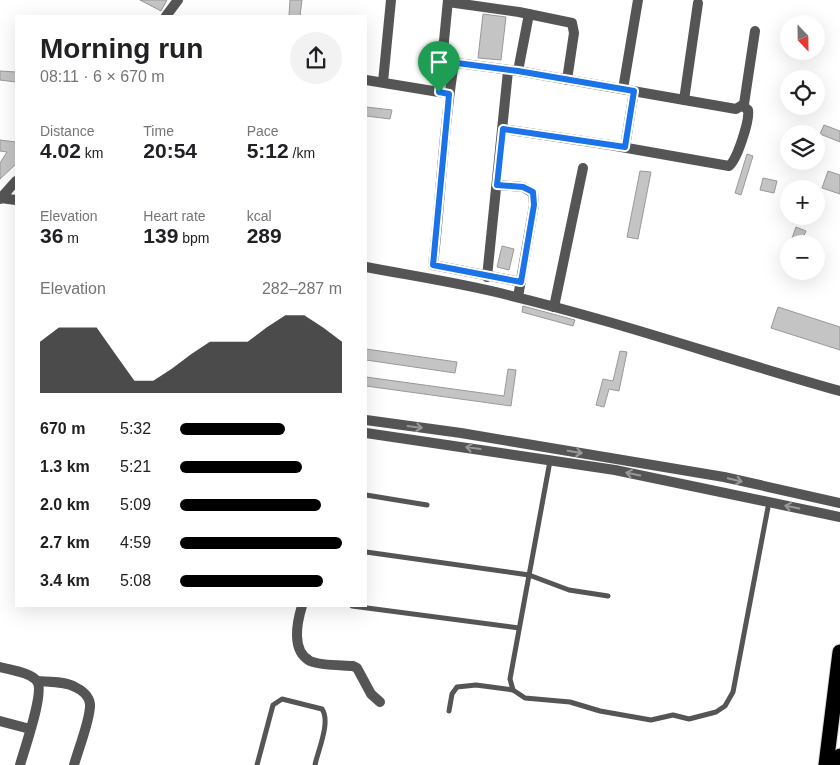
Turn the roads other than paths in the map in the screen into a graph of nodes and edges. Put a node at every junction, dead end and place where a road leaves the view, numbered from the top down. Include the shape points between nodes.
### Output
1 (178, 0) edge
2 (391, 0) edge
3 (638, 0) edge
4 (448, 1) edge
5 (698, 3) dead end
6 (529, 14) junction
7 (167, 15) edge
8 (755, 31) dead end
9 (442, 61) junction
10 (454, 63) junction
11 (513, 71) junction
12 (367, 80) edge
13 (567, 80) junction
14 (383, 82) junction
15 (628, 90) junction
16 (444, 93) junction
17 (684, 100) junction
18 (743, 106) junction
19 (503, 129) junction
20 (625, 147) junction
21 (582, 168) dead end
22 (15, 182) edge
23 (497, 185) junction
24 (0, 199) edge
25 (15, 200) edge
26 (367, 267) edge
27 (487, 276) junction
28 (521, 282) junction
29 (518, 298) junction
30 (554, 307) junction
31 (840, 391) edge
32 (367, 420) edge
33 (367, 433) edge
34 (550, 460) junction
35 (762, 486) junction
36 (367, 495) edge
37 (758, 500) junction
38 (769, 502) junction
39 (840, 503) edge
40 (427, 505) dead end
41 (840, 517) edge
42 (367, 552) edge
43 (529, 575) junction
44 (608, 596) dead end
45 (302, 607) edge
46 (360, 607) edge
47 (519, 628) junction
48 (840, 652) edge
49 (0, 667) edge
50 (37, 681) junction
51 (513, 690) junction
52 (380, 702) dead end
53 (449, 711) dead end
54 (0, 721) edge
55 (30, 729) junction
56 (840, 756) edge
57 (20, 765) edge
58 (74, 765) edge
59 (257, 765) edge
60 (315, 765) edge
61 (826, 765) edge
62 (839, 765) edge

1 - 7 street
2 - 14 street
3 - 15 street
4 - 6 street
4 - 9 street
5 - 17 street
6 - 11 street
6 - 13 street via 566,21 574,27
8 - 18 street
9 - 10 street
9 - 16 street
10 - 11 street
10 - 16 street
11 - 13 street
11 - 19 street
12 - 14 street
13 - 15 street
14 - 16 street
15 - 17 street
15 - 20 street
16 - 27 street via 440,211 433,265
17 - 18 street via 736,109
18 - 20 street via 748,110 748,118 730,166
19 - 20 street
19 - 23 street
21 - 30 street
22 - 24 street
23 - 27 street
23 - 28 street via 523,187 533,192 534,205
24 - 25 street
26 - 29 street
27 - 28 street
28 - 29 street
29 - 30 street
30 - 31 street
32 -> 35 street via 462,433
34 -> 33 street
37 -> 34 street
34 - 43 lane
35 - 37 street
35 - 39 street
36 - 40 lane
37 - 38 street
41 -> 38 street
38 - 51 lane via 733,692 726,706 698,718 673,715 651,720 570,702 525,698
42 - 43 lane
43 - 44 lane via 569,590
43 - 47 lane
45 - 52 street via 297,622 297,640 303,654 312,661 357,668 371,694
46 - 47 lane
47 - 51 lane via 510,679
48 - 61 highway
49 - 50 street
50 - 55 street via 39,694
50 - 58 street via 74,686 88,698 88,716
51 - 53 lane via 476,685 457,687 452,694
54 - 55 street
55 - 57 street
56 - 62 highway
59 - 60 lane via 273,705 282,699 325,713 326,724

